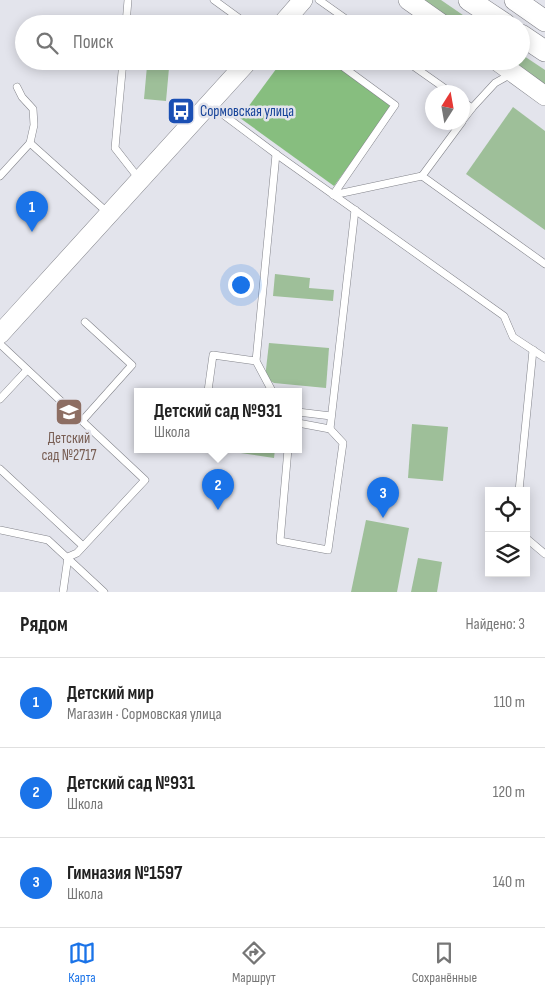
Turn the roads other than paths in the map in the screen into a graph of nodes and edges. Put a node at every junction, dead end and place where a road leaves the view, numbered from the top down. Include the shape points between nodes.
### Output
1 (128, 0) edge
2 (214, 0) edge
3 (303, 0) edge
4 (319, 0) edge
5 (408, 0) edge
6 (469, 0) edge
7 (515, 0) edge
8 (127, 15) edge
9 (235, 15) edge
10 (290, 15) edge
11 (340, 15) edge
12 (429, 15) edge
13 (492, 15) edge
14 (545, 21) edge
15 (530, 41) edge
16 (545, 51) edge
17 (121, 70) edge
18 (240, 70) edge
19 (347, 70) edge
20 (419, 70) edge
21 (510, 70) edge
22 (514, 73) junction
23 (440, 85) edge
24 (17, 87) dead end
25 (545, 96) edge
26 (209, 104) junction
27 (472, 108) joint
28 (470, 111) edge
29 (456, 130) edge
30 (30, 143) junction
31 (276, 154) junction
32 (0, 176) edge
33 (422, 176) junction
34 (140, 180) junction
35 (333, 195) junction
36 (355, 210) junction
37 (109, 214) junction
38 (545, 264) edge
39 (85, 322) dead end
40 (0, 334) edge
41 (0, 344) edge
42 (533, 350) junction
43 (545, 358) edge
44 (256, 361) junction
45 (27, 370) junction
46 (208, 388) edge
47 (270, 388) edge
48 (0, 399) edge
49 (302, 412) edge
50 (331, 416) junction
51 (82, 421) junction
52 (302, 424) edge
53 (330, 429) junction
54 (288, 453) edge
55 (0, 469) edge
56 (519, 487) edge
57 (0, 530) edge
58 (530, 541) edge
59 (83, 546) junction
60 (545, 554) edge
61 (68, 557) junction
62 (63, 592) edge
63 (104, 592) edge

1 - 8 lane
2 - 9 lane
3 - 10 street
4 - 11 lane
5 - 12 street
6 - 13 main road
7 - 14 main road
15 - 16 main road
17 - 34 lane via 115,148
18 - 26 street
19 - 35 lane via 395,105
20 - 23 lane
21 - 22 street
22 - 25 street
22 - 27 lane via 495,82
24 - 30 lane via 33,109
26 - 31 lane
26 - 34 street
27 - 28 lane
29 - 33 lane
30 - 32 lane
30 - 37 lane
31 - 35 lane
31 - 44 lane
33 - 35 lane
33 - 38 lane
34 - 37 street
35 - 36 lane
36 - 42 lane via 504,316 513,337
36 - 50 lane
37 - 40 street
39 - 51 lane via 132,365
41 - 45 lane
42 - 43 lane
42 - 56 lane
44 - 46 lane via 213,355
44 - 47 lane
45 - 48 lane
45 - 51 lane
49 - 50 lane
50 - 53 lane
51 - 59 lane via 145,480
52 - 53 lane
53 - 54 lane via 343,443 328,550 280,541
55 - 59 lane
57 - 61 lane via 48,540
58 - 60 lane
59 - 61 lane
61 - 62 lane
61 - 63 lane

